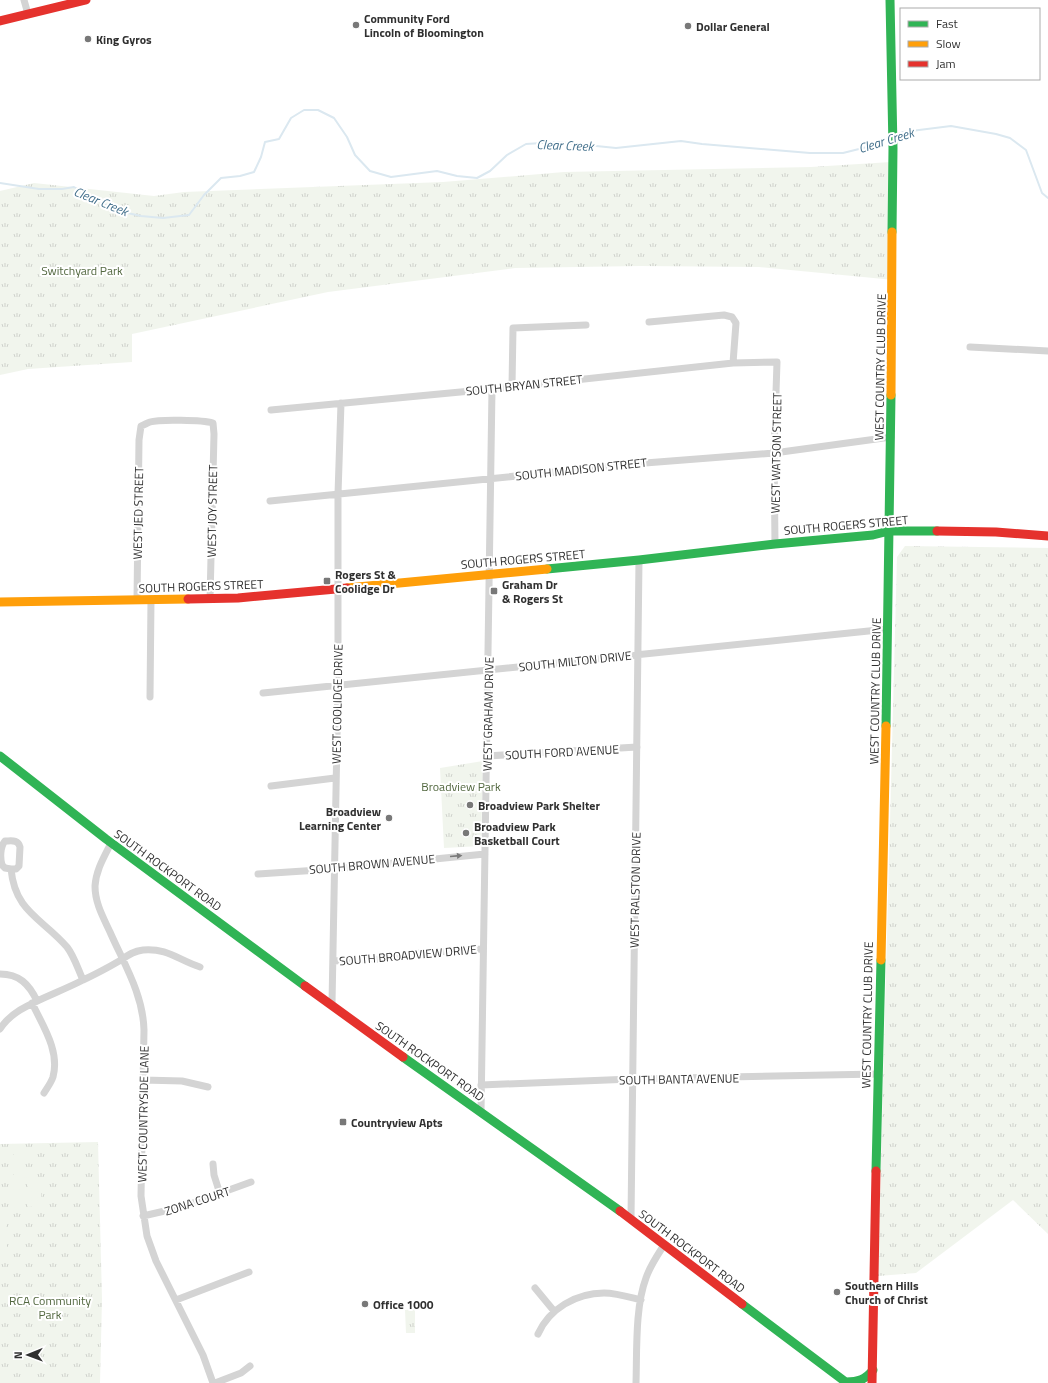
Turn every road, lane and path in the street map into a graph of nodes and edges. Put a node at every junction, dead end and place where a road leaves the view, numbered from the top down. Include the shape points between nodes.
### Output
1 (24, 0) edge
2 (86, 0) edge
3 (890, 0) edge
4 (28, 14) junction
5 (0, 21) edge
6 (649, 322) dead end
7 (586, 325) dead end
8 (970, 347) dead end
9 (1048, 351) edge
10 (777, 362) joint
11 (733, 363) junction
12 (512, 386) junction
13 (492, 389) junction
14 (341, 403) junction
15 (271, 410) dead end
16 (213, 423) joint
17 (891, 437) junction
18 (774, 453) junction
19 (491, 478) junction
20 (338, 494) junction
21 (270, 501) dead end
22 (889, 531) junction
23 (1048, 536) edge
24 (775, 544) junction
25 (639, 560) junction
26 (490, 574) junction
27 (338, 589) junction
28 (210, 599) junction
29 (136, 600) junction
30 (151, 600) junction
31 (0, 602) edge
32 (888, 629) junction
33 (638, 654) junction
34 (488, 670) junction
35 (338, 686) junction
36 (263, 693) dead end
37 (150, 696) dead end
38 (637, 747) junction
39 (0, 756) edge
40 (487, 756) junction
41 (335, 778) junction
42 (271, 786) dead end
43 (111, 843) junction
44 (485, 854) junction
45 (11, 869) dead end
46 (334, 869) junction
47 (258, 874) dead end
48 (483, 949) junction
49 (122, 959) junction
50 (333, 961) junction
51 (200, 967) dead end
52 (0, 974) edge
53 (83, 980) junction
54 (34, 1002) junction
55 (332, 1004) junction
56 (0, 1029) edge
57 (878, 1074) junction
58 (632, 1079) junction
59 (143, 1080) junction
60 (481, 1085) junction
61 (208, 1087) dead end
62 (44, 1094) dead end
63 (481, 1112) junction
64 (213, 1164) dead end
65 (251, 1182) dead end
66 (220, 1194) junction
67 (143, 1216) junction
68 (630, 1219) junction
69 (664, 1245) junction
70 (249, 1272) dead end
71 (535, 1288) dead end
72 (176, 1300) junction
73 (641, 1300) junction
74 (554, 1311) junction
75 (538, 1334) dead end
76 (250, 1366) dead end
77 (873, 1370) junction
78 (214, 1383) edge
79 (636, 1383) edge
80 (846, 1383) edge
81 (872, 1383) edge

1 - 4 street
2 - 4 street
3 - 17 street, WEST COUNTRY CLUB DRIVE via 893,148
4 - 5 street
6 - 11 street via 724,315 732,318 736,323
7 - 12 street via 513,328
8 - 9 street
10 - 11 street, SOUTH BRYAN STREET
10 - 18 street, WEST WATSON STREET
11 - 12 street, SOUTH BRYAN STREET
12 - 13 street, SOUTH BRYAN STREET
13 - 14 street, SOUTH BRYAN STREET
13 - 19 street, WEST GRAHAM DRIVE
14 - 15 street, SOUTH BRYAN STREET
14 - 20 street, WEST COOLIDGE DRIVE
16 - 28 street, WEST JOY STREET
16 - 29 street, WEST JED STREET via 161,421 141,426
17 - 18 street, SOUTH MADISON STREET
17 - 22 street, WEST COUNTRY CLUB DRIVE
18 - 19 street, SOUTH MADISON STREET
18 - 24 street, WEST WATSON STREET
19 - 20 street, SOUTH MADISON STREET
19 - 26 street, WEST GRAHAM DRIVE
20 - 21 street, SOUTH MADISON STREET
20 - 27 street, WEST COOLIDGE DRIVE
22 - 23 street, SOUTH ROGERS STREET via 996,532
22 - 24 street, SOUTH ROGERS STREET via 873,535
22 - 32 street, WEST COUNTRY CLUB DRIVE
24 - 25 street, SOUTH ROGERS STREET
25 - 26 street, SOUTH ROGERS STREET
25 - 33 street, WEST RALSTON DRIVE
26 - 27 street, SOUTH ROGERS STREET
26 - 34 street, WEST GRAHAM DRIVE
27 - 28 street, SOUTH ROGERS STREET
27 - 35 street, WEST COOLIDGE DRIVE
28 - 30 street, SOUTH ROGERS STREET
29 - 30 street, SOUTH ROGERS STREET
29 - 31 street, SOUTH ROGERS STREET
30 - 37 street
32 - 33 street, SOUTH MILTON DRIVE
32 - 57 street, WEST COUNTRY CLUB DRIVE
33 - 34 street, SOUTH MILTON DRIVE
33 - 38 street, WEST RALSTON DRIVE
34 - 35 street, SOUTH MILTON DRIVE
34 - 40 street, WEST GRAHAM DRIVE
35 - 36 street, SOUTH MILTON DRIVE
35 - 41 street, WEST COOLIDGE DRIVE
38 - 40 street, SOUTH FORD AVENUE
38 - 58 street, WEST RALSTON DRIVE
39 - 43 street, SOUTH ROCKPORT ROAD
40 - 44 street, WEST GRAHAM DRIVE
41 - 42 street
41 - 46 street, WEST COOLIDGE DRIVE
43 - 49 street, WEST COUNTRYSIDE LANE via 98,872 96,893 99,908
43 - 55 street, SOUTH ROCKPORT ROAD
46 -> 44 street, SOUTH BROWN AVENUE
44 - 48 street, WEST GRAHAM DRIVE
45 - 53 street via 12,881 21,901 68,949
46 - 47 street, SOUTH BROWN AVENUE
46 - 50 street, WEST COOLIDGE DRIVE
48 - 50 street, SOUTH BROADVIEW DRIVE
48 - 60 street, WEST GRAHAM DRIVE
49 - 51 street via 134,951 154,950 173,954
49 - 53 street
49 - 59 street, WEST COUNTRYSIDE LANE via 137,990 142,1008
50 - 55 street, WEST COOLIDGE DRIVE
52 - 54 street via 12,975 22,980 32,991
53 - 54 street
54 - 56 street via 13,1014
54 - 62 street via 54,1054 52,1079
55 - 63 street, SOUTH ROCKPORT ROAD
57 - 58 street, SOUTH BANTA AVENUE
57 - 77 street, WEST COUNTRY CLUB DRIVE
58 - 60 street, SOUTH BANTA AVENUE
58 - 68 street, WEST RALSTON DRIVE
59 - 61 street via 182,1081
59 - 67 street, WEST COUNTRYSIDE LANE
60 - 63 street, WEST GRAHAM DRIVE
63 - 68 street, SOUTH ROCKPORT ROAD
64 - 66 street
65 - 66 street, ZONA COURT
66 - 67 street, ZONA COURT via 177,1209
67 - 72 street, WEST COUNTRYSIDE LANE via 156,1261
68 - 69 street, SOUTH ROCKPORT ROAD
69 - 73 street via 650,1269 642,1289
69 - 80 street, SOUTH ROCKPORT ROAD
70 - 72 street
71 - 74 street
72 - 78 street, WEST COUNTRYSIDE LANE
73 - 74 street via 612,1294 596,1294 573,1300
73 - 79 street
74 - 75 street via 542,1323
76 - 78 street via 241,1373
77 - 80 street via 862,1381
77 - 81 street, WEST COUNTRY CLUB DRIVE

